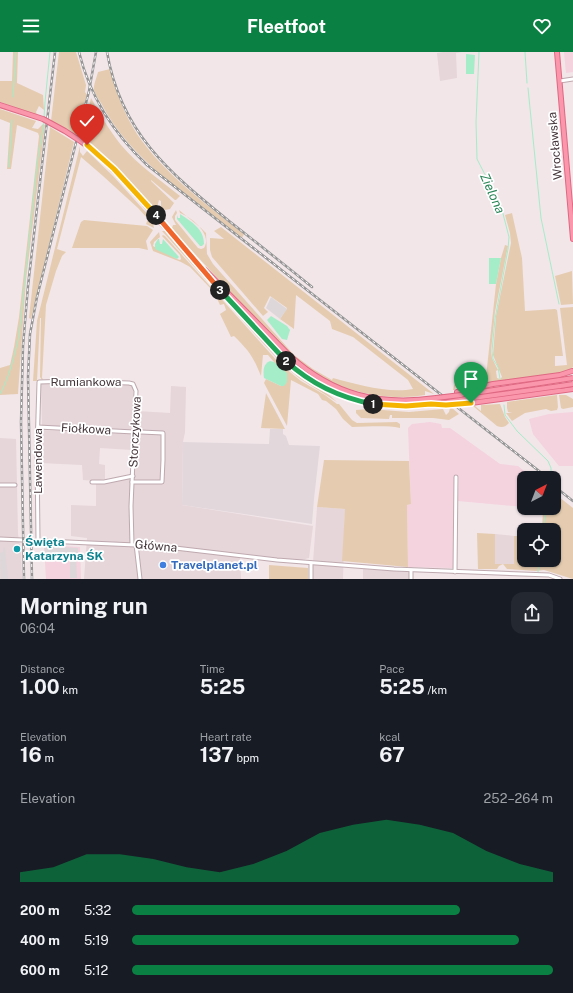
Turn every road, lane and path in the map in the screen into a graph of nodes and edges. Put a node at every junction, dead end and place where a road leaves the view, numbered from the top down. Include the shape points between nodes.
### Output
1 (557, 52) edge
2 (573, 79) edge
3 (560, 81) junction
4 (0, 105) edge
5 (573, 239) edge
6 (196, 261) junction
7 (572, 371) edge
8 (573, 378) edge
9 (39, 382) joint
10 (133, 384) joint
11 (573, 384) edge
12 (573, 389) edge
13 (459, 393) junction
14 (444, 404) junction
15 (38, 427) junction
16 (134, 432) junction
17 (141, 432) dead end
18 (133, 476) junction
19 (456, 476) dead end
20 (92, 482) dead end
21 (132, 482) junction
22 (0, 485) edge
23 (15, 485) dead end
24 (0, 539) edge
25 (38, 540) junction
26 (132, 544) junction
27 (136, 544) junction
28 (311, 563) junction
29 (411, 570) junction
30 (455, 572) junction
31 (140, 579) edge
32 (311, 579) edge
33 (411, 579) edge
34 (560, 579) edge

1 - 3 main road, Wrocławska
2 - 3 street
3 - 5 main road, Wrocławska
4 - 6 main road, bridge via 43,119 95,152
6 - 13 main road, bridge via 290,356 321,380 343,390 375,399 401,401
6 - 14 main road via 279,354 296,370 312,380 338,394 366,403 396,406
7 - 12 main road via 570,381
7 - 13 main road via 493,384
8 - 13 main road, bridge
9 - 10 street, Rumiankowa
9 - 15 street, Lawendowa
10 - 16 street, Storczykowa via 136,391
11 - 14 main road, bridge
12 - 14 main road, bridge via 471,403
15 - 16 street, Fiołkowa
15 - 25 street, Lawendowa
16 - 18 street, Storczykowa
17 - 21 street, Storczykowa via 163,433 162,482
18 - 20 street
18 - 21 street, Storczykowa
19 - 30 street
21 - 26 street, Storczykowa
22 - 23 street
24 - 25 street, Główna
25 - 26 street, Główna
26 - 27 street, Główna
27 - 28 street, Główna
27 - 31 street
28 - 29 street, Główna
28 - 32 street
29 - 30 street, Główna
29 - 33 street
30 - 34 street, Główna via 531,574

